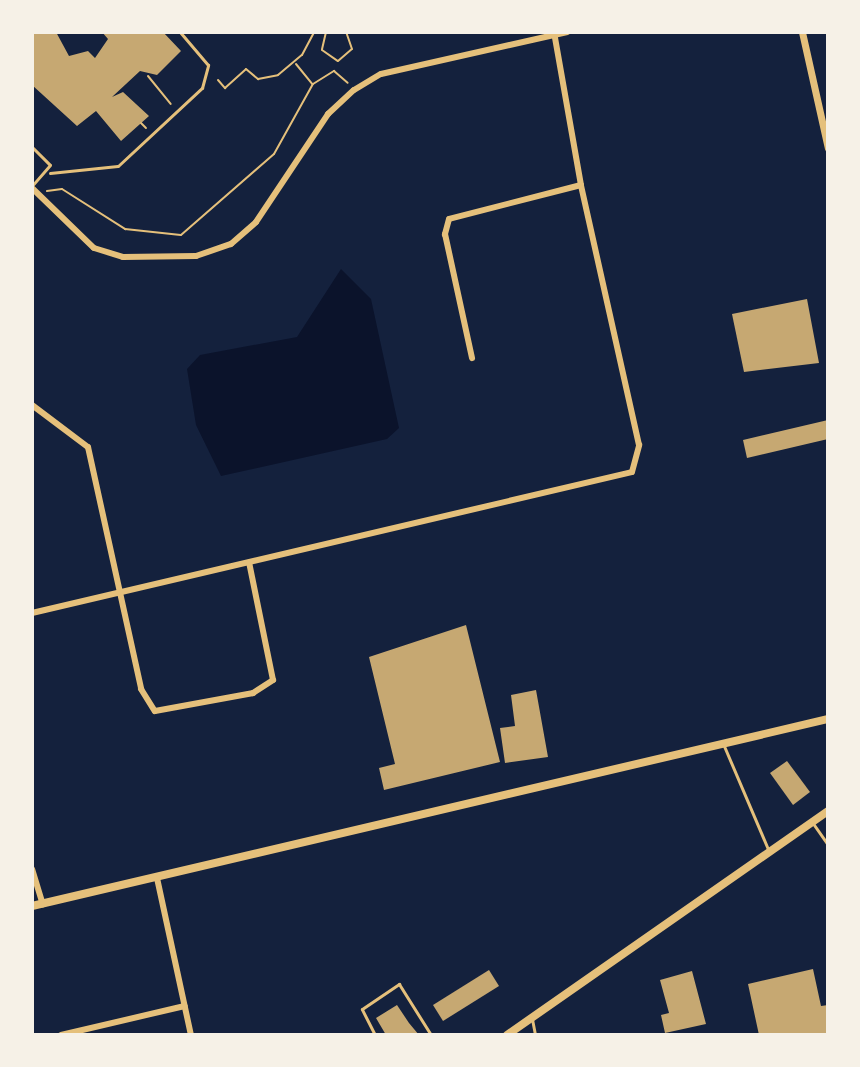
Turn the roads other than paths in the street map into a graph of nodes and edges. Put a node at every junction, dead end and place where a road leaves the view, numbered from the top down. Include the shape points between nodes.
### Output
1 (180, 32) edge
2 (567, 32) edge
3 (802, 32) edge
4 (554, 33) edge
5 (32, 147) edge
6 (828, 148) edge
7 (50, 173) junction
8 (581, 185) junction
9 (32, 187) edge
10 (472, 358) dead end
11 (32, 405) edge
12 (249, 562) junction
13 (120, 592) junction
14 (32, 613) edge
15 (828, 719) edge
16 (723, 743) junction
17 (828, 811) edge
18 (812, 822) junction
19 (828, 845) edge
20 (770, 852) junction
21 (32, 869) edge
22 (157, 878) junction
23 (43, 904) junction
24 (32, 906) edge
25 (185, 1006) junction
26 (532, 1019) junction
27 (61, 1035) edge
28 (191, 1035) edge
29 (375, 1035) edge
30 (431, 1035) edge
31 (507, 1035) edge
32 (535, 1035) edge

1 - 7 lane via 208,65 202,88 118,166
2 - 4 street
3 - 6 street
4 - 8 street
4 - 9 street via 381,74 354,90 328,114 256,222 231,244 196,256 123,257 94,248
5 - 7 lane
7 - 9 lane
8 - 10 street via 449,219 445,234
8 - 12 street via 639,445 632,472
11 - 13 street via 85,440
12 - 13 street
12 - 13 street via 273,673 253,693 155,711 141,689
13 - 14 street
15 - 16 main road
16 - 20 lane via 752,826
16 - 22 main road
17 - 18 main road
18 - 19 lane
18 - 20 main road
20 - 26 main road
21 - 23 street
22 - 23 main road
22 - 25 street
23 - 24 main road
25 - 27 street
25 - 28 street
26 - 31 main road
26 - 32 lane
29 - 30 lane via 362,1009 399,984

